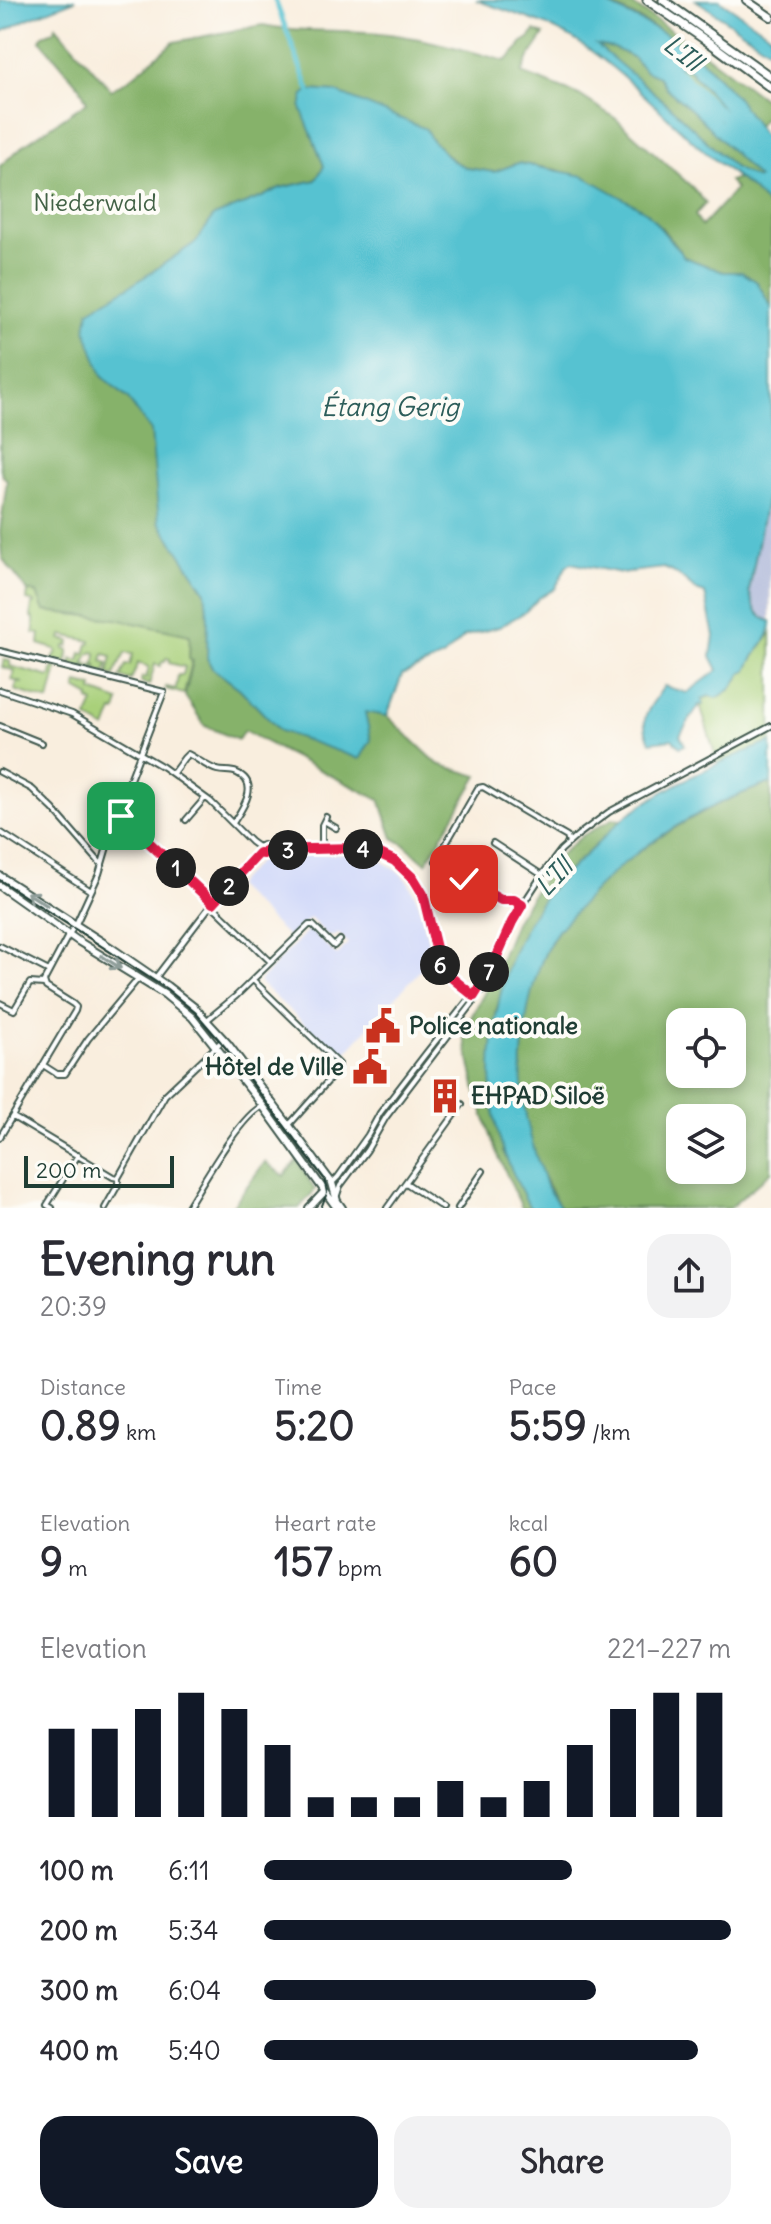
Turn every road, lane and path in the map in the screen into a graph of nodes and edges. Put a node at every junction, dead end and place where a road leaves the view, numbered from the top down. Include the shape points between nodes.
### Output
1 (647, 0) edge
2 (663, 0) edge
3 (746, 0) edge
4 (771, 17) edge
5 (771, 77) edge
6 (771, 88) edge
7 (0, 651) edge
8 (0, 690) edge
9 (0, 726) edge
10 (771, 726) edge
11 (42, 743) dead end
12 (139, 753) junction
13 (0, 772) edge
14 (173, 773) junction
15 (205, 797) junction
16 (117, 813) junction
17 (186, 820) dead end
18 (233, 823) junction
19 (336, 828) dead end
20 (0, 832) edge
21 (493, 843) dead end
22 (569, 843) junction
23 (322, 848) junction
24 (258, 850) junction
25 (102, 865) junction
26 (542, 875) junction
27 (0, 876) edge
28 (0, 886) edge
29 (91, 891) junction
30 (213, 903) junction
31 (522, 905) junction
32 (76, 924) junction
33 (69, 934) junction
34 (340, 940) dead end
35 (0, 946) edge
36 (271, 962) junction
37 (49, 971) junction
38 (156, 978) junction
39 (138, 979) junction
40 (253, 980) junction
41 (44, 984) junction
42 (474, 996) junction
43 (0, 1003) edge
44 (207, 1020) junction
45 (224, 1039) junction
46 (216, 1045) junction
47 (427, 1052) junction
48 (432, 1057) junction
49 (43, 1065) junction
50 (462, 1104) dead end
51 (386, 1105) junction
52 (263, 1106) junction
53 (392, 1109) junction
54 (13, 1117) junction
55 (289, 1125) junction
56 (0, 1137) edge
57 (78, 1155) junction
58 (343, 1169) junction
59 (483, 1171) dead end
60 (324, 1172) junction
61 (118, 1178) junction
62 (406, 1183) junction
63 (330, 1187) junction
64 (335, 1205) edge
65 (52, 1208) edge
66 (105, 1208) edge
67 (187, 1208) edge
68 (309, 1208) edge
69 (387, 1208) edge
70 (443, 1208) edge
71 (458, 1208) edge

1 - 6 highway
2 - 5 highway
3 - 4 main road
7 - 12 street via 164,692
8 - 12 street via 72,714
9 - 11 street
10 - 22 street via 609,812
12 - 14 street
12 - 16 street
13 - 25 street via 32,789
14 - 15 street
14 - 18 street via 188,754 215,769 240,774 249,796
15 - 17 street
15 - 18 street
16 - 25 street
16 - 30 street
18 - 24 street
19 - 23 street via 325,819
20 - 29 street
21 - 26 street
22 - 26 street
22 - 31 street via 480,786 436,861 501,900
23 - 24 street via 264,854
23 - 42 street via 376,852 408,872 423,894 441,969
24 - 30 street
25 - 29 street
26 - 31 street
32 -> 27 main road
28 - 33 main road
29 - 32 street
30 - 36 street
30 - 38 street
31 - 42 street via 482,991
32 - 33 street
32 - 38 main road
33 - 37 street
33 -> 39 main road
34 - 36 street via 334,946 309,925
35 - 37 street
36 - 40 street
37 - 41 street
38 - 44 main road
39 - 46 main road via 184,1009
39 - 49 street via 65,1074
40 - 44 street
40 - 55 street via 339,1062
41 - 43 street via 30,983 13,1010
41 - 49 street via 76,1007
42 - 47 street
42 - 48 street
44 - 45 main road
45 - 46 street
45 - 55 main road
46 - 52 main road
46 - 61 street via 165,1095
47 - 48 street
47 - 51 street
48 - 53 street
49 - 54 street
50 - 62 street
51 - 53 street
51 - 58 street
52 - 63 main road
52 - 67 street via 224,1151
53 - 63 street via 367,1150
54 - 56 street
54 - 57 street
55 - 60 main road
57 - 61 street
57 - 65 street via 47,1205
58 - 60 street via 335,1175
58 - 63 street
59 - 71 street
60 - 63 main road
61 - 66 street
62 - 69 street
62 - 70 street
63 - 64 main road
63 - 64 street
63 - 68 main road

